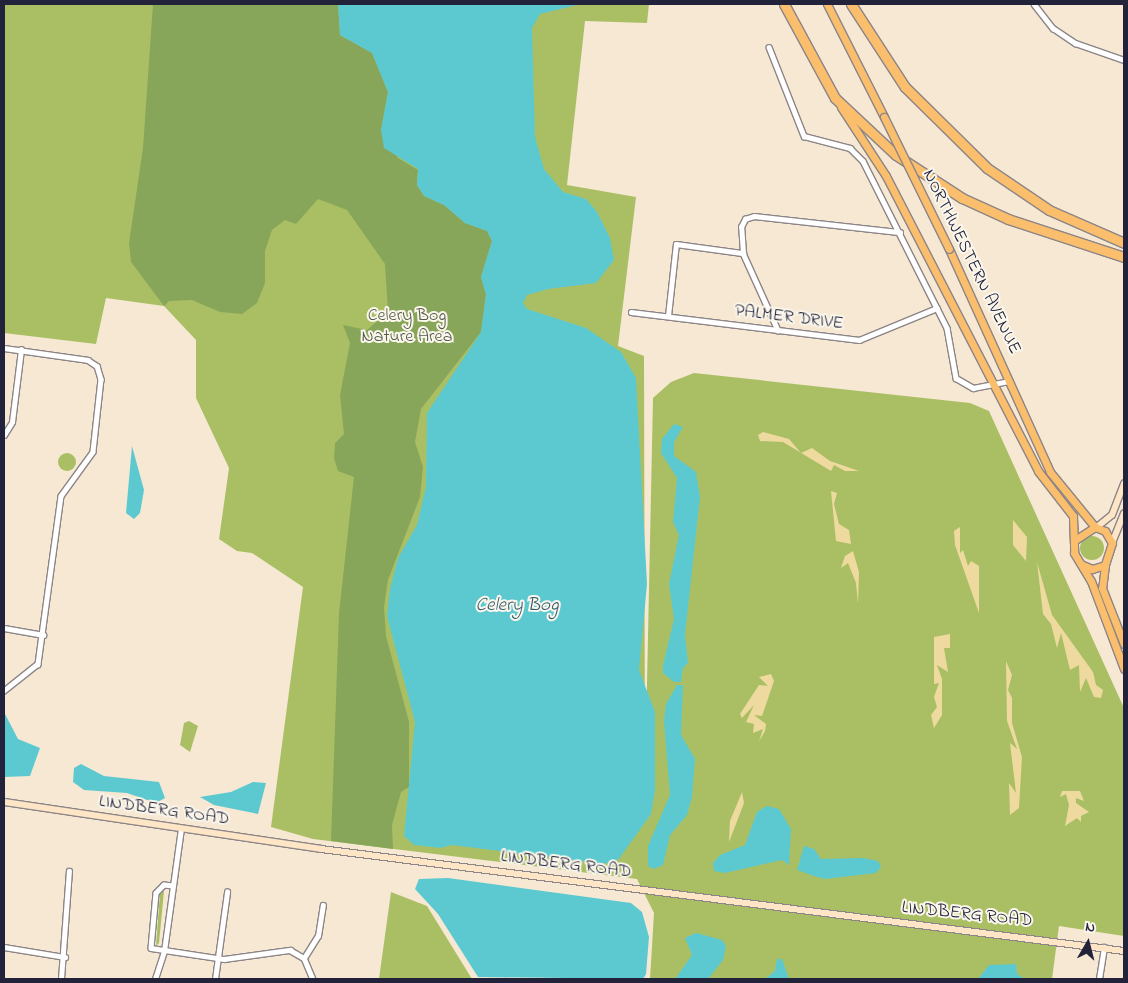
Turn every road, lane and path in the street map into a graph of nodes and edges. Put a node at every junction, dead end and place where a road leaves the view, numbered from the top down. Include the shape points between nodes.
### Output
1 (784, 4) edge
2 (828, 4) edge
3 (851, 4) edge
4 (1034, 4) edge
5 (768, 47) dead end
6 (1124, 60) edge
7 (835, 98) junction
8 (900, 232) junction
9 (1124, 243) edge
10 (743, 253) junction
11 (1124, 257) edge
12 (937, 308) junction
13 (631, 312) dead end
14 (668, 316) junction
15 (778, 330) junction
16 (4, 348) edge
17 (21, 350) junction
18 (1011, 380) junction
19 (994, 387) junction
20 (4, 435) edge
21 (1124, 483) edge
22 (1124, 513) edge
23 (1096, 527) junction
24 (1075, 541) junction
25 (1112, 543) junction
26 (1080, 564) junction
27 (1105, 565) junction
28 (4, 628) edge
29 (44, 635) junction
30 (1124, 644) edge
31 (1124, 670) edge
32 (4, 690) edge
33 (4, 802) edge
34 (181, 829) junction
35 (69, 870) dead end
36 (173, 886) junction
37 (227, 892) dead end
38 (323, 905) dead end
39 (4, 947) edge
40 (1104, 947) junction
41 (164, 951) junction
42 (1124, 951) edge
43 (64, 957) junction
44 (304, 958) junction
45 (217, 959) junction
46 (61, 979) edge
47 (155, 979) edge
48 (215, 979) edge
49 (313, 979) edge
50 (1099, 979) edge

1 - 7 highway
2 - 18 main road, NORTHWESTERN AVENUE, bridge
3 - 9 highway via 905,87 987,168 1044,207
4 - 6 street via 1043,18 1067,38 1100,54
5 - 8 street via 804,136 843,145 857,154
7 - 11 highway via 896,155 962,198 1042,231
7 - 19 main road, NORTHWESTERN AVENUE via 886,176
8 - 10 street via 749,216 741,228
8 - 12 street
10 - 14 street via 676,244
10 - 15 street
12 - 15 street, PALMER DRIVE via 859,340
12 - 19 street via 948,333 956,378 967,388
13 - 14 street, PALMER DRIVE
14 - 15 street, PALMER DRIVE
16 - 17 street
17 - 20 street via 12,422
17 - 29 street via 88,360 97,366 101,379 93,452 61,496
18 - 19 street
18 - 23 main road, NORTHWESTERN AVENUE via 1050,472
19 - 24 main road, NORTHWESTERN AVENUE via 1038,471 1073,516
21 - 23 main road via 1115,511
22 - 25 main road
23 - 24 main road
23 - 25 main road
24 - 26 main road via 1074,553
25 - 27 main road
26 - 27 main road via 1092,569
26 - 31 main road
27 - 30 main road via 1102,588
28 - 29 street
29 - 32 street via 33,671
33 - 34 main road, LINDBERG ROAD
34 - 36 street
34 - 40 main road, LINDBERG ROAD
35 - 43 street via 64,906
36 - 41 street
36 - 41 street via 164,886 156,893 149,940 151,948
37 - 45 street
38 - 44 street via 318,936
39 - 43 street
40 - 42 main road, LINDBERG ROAD
40 - 50 street
41 - 45 street
41 - 47 street
43 - 46 street
44 - 45 street via 282,950
44 - 49 street
45 - 48 street

